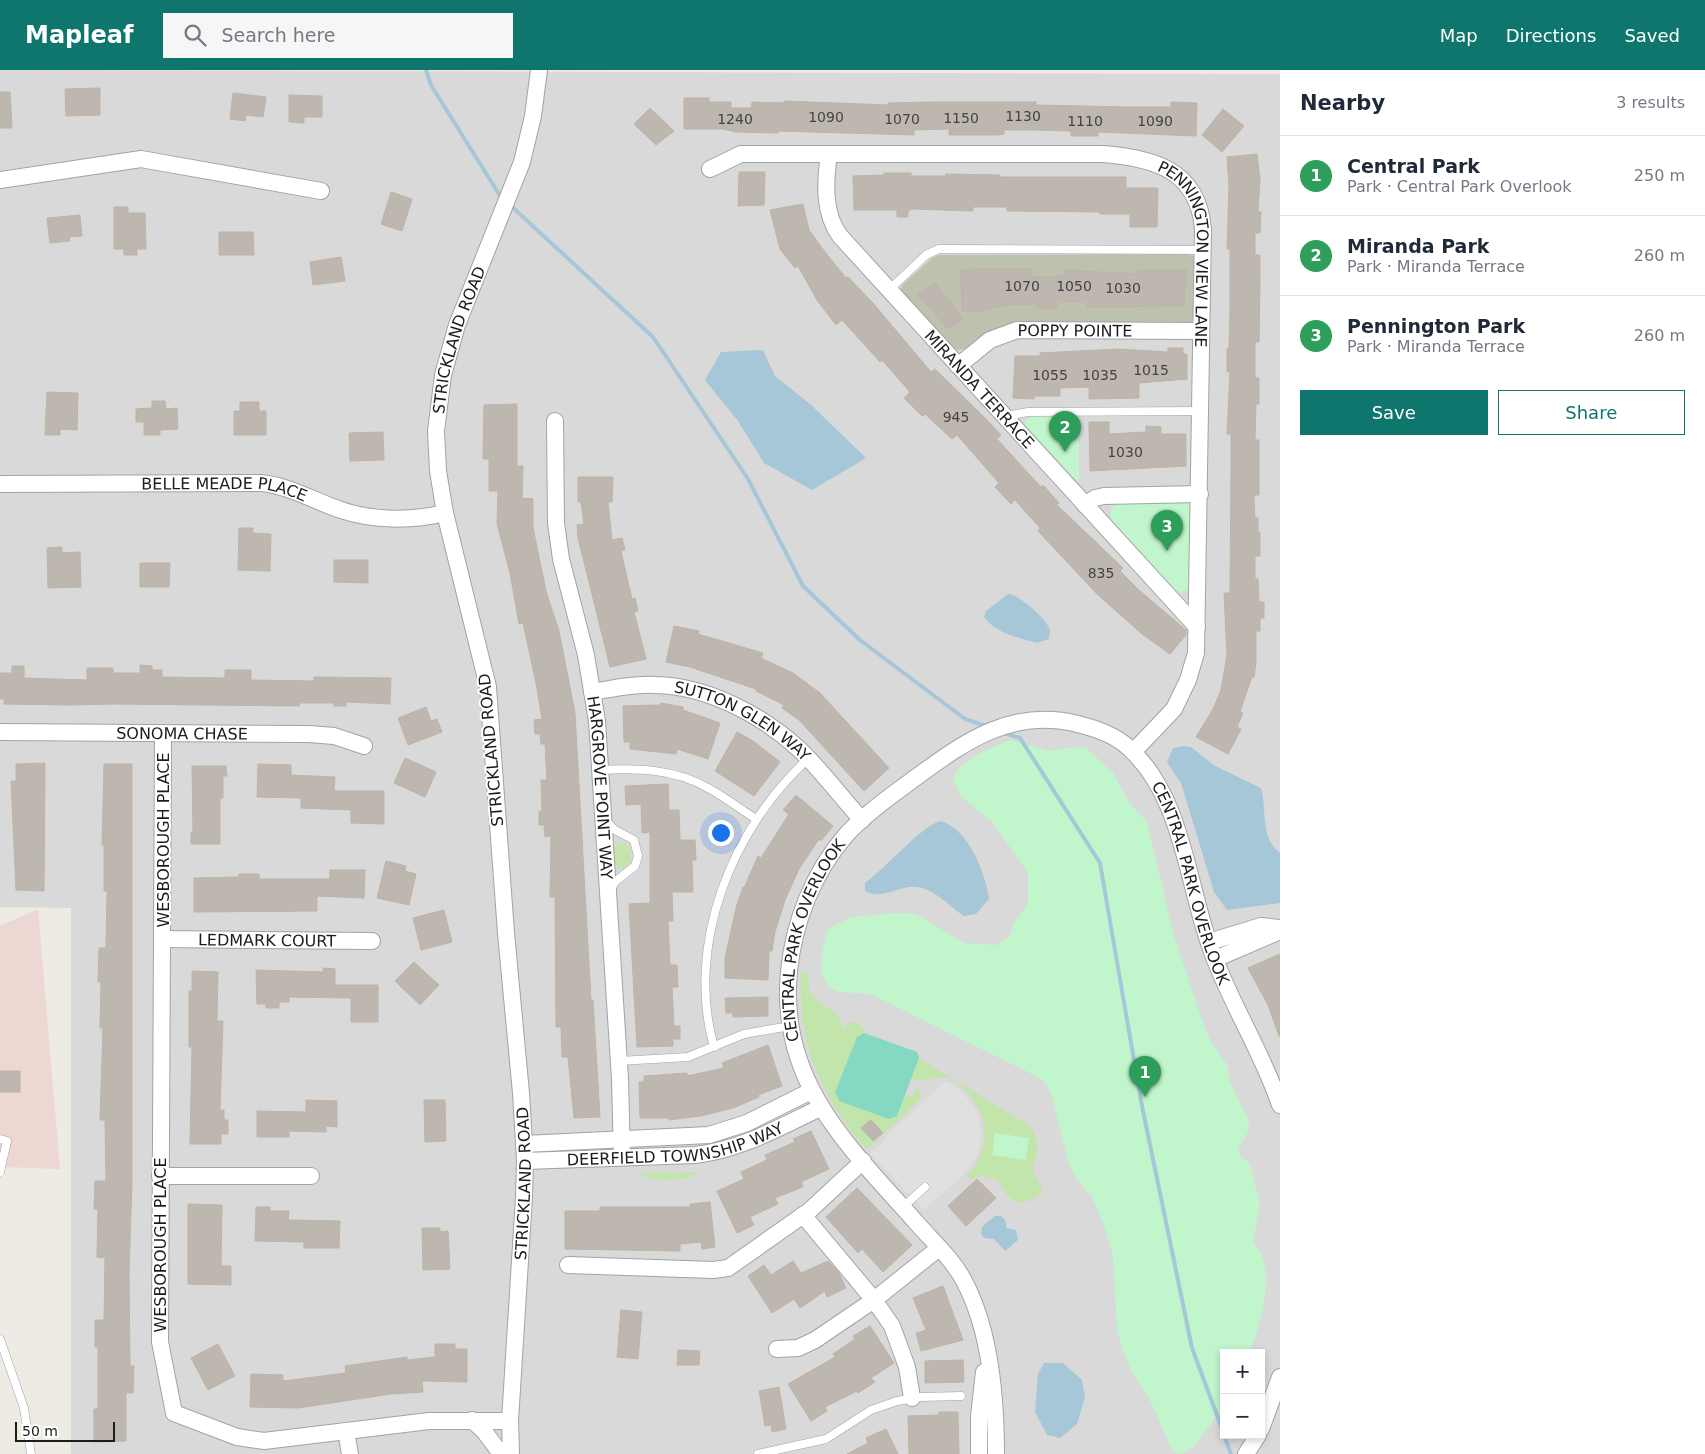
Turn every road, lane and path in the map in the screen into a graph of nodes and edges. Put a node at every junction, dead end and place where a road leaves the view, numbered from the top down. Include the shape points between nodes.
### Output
1 (539, 70) edge
2 (829, 154) junction
3 (710, 169) dead end
4 (0, 180) edge
5 (321, 191) dead end
6 (1203, 250) junction
7 (888, 291) junction
8 (1202, 331) junction
9 (958, 366) junction
10 (1200, 411) junction
11 (1004, 416) junction
12 (554, 421) dead end
13 (0, 484) edge
14 (1200, 494) junction
15 (1085, 505) junction
16 (445, 513) junction
17 (1197, 627) junction
18 (592, 692) junction
19 (0, 732) edge
20 (163, 733) junction
21 (364, 746) dead end
22 (1133, 752) junction
23 (808, 759) junction
24 (600, 770) junction
25 (603, 813) junction
26 (756, 819) junction
27 (862, 820) junction
28 (608, 903) junction
29 (1280, 929) edge
30 (162, 939) junction
31 (372, 940) dead end
32 (1208, 942) junction
33 (1215, 959) junction
34 (790, 1026) junction
35 (714, 1047) junction
36 (619, 1061) junction
37 (811, 1091) junction
38 (1280, 1105) edge
39 (820, 1108) junction
40 (0, 1139) edge
41 (622, 1139) junction
42 (582, 1140) junction
43 (524, 1144) junction
44 (583, 1158) junction
45 (622, 1158) junction
46 (525, 1161) junction
47 (863, 1162) junction
48 (0, 1172) edge
49 (160, 1176) junction
50 (311, 1176) dead end
51 (924, 1187) dead end
52 (903, 1207) junction
53 (803, 1215) junction
54 (939, 1248) junction
55 (568, 1265) dead end
56 (874, 1300) junction
57 (0, 1340) edge
58 (985, 1343) junction
59 (777, 1349) dead end
60 (1280, 1378) edge
61 (961, 1396) dead end
62 (912, 1398) junction
63 (1265, 1418) edge
64 (472, 1420) junction
65 (510, 1421) junction
66 (346, 1431) junction
67 (979, 1433) junction
68 (996, 1433) junction
69 (1255, 1439) edge
70 (31, 1454) edge
71 (350, 1454) edge
72 (502, 1454) edge
73 (511, 1454) edge
74 (758, 1454) edge
75 (979, 1454) edge
76 (996, 1454) edge
77 (1246, 1454) edge

1 - 16 street, STRICKLAND ROAD via 522,162 465,303 443,374 436,446
2 - 3 street, PENNINGTON VIEW LANE via 740,154
2 - 6 street, PENNINGTON VIEW LANE via 1087,154 1144,159 1166,167 1190,190 1202,222
2 - 7 street, MIRANDA TERRACE via 826,192 832,224
4 - 5 street via 141,158
6 - 7 lane via 939,249 926,255
6 - 8 street, PENNINGTON VIEW LANE
7 - 9 street, MIRANDA TERRACE
8 - 9 street, POPPY POINTE via 1017,330 990,340
8 - 10 street, PENNINGTON VIEW LANE
9 - 11 street, MIRANDA TERRACE
10 - 11 lane via 1028,412
10 - 14 street, PENNINGTON VIEW LANE
11 - 15 street, MIRANDA TERRACE
12 - 18 street, HARGROVE POINT WAY via 556,523 561,559 586,655
13 - 16 street, BELLE MEADE PLACE via 261,484 283,487 342,510 365,515 410,519
14 - 15 street via 1104,496
14 - 17 street, PENNINGTON VIEW LANE
15 - 17 street, MIRANDA TERRACE
16 - 43 street, STRICKLAND ROAD via 488,688
17 - 22 street, PENNINGTON VIEW LANE via 1196,653 1174,709
18 - 23 street, SUTTON GLEN WAY via 644,684 688,689 725,702 767,725
18 - 24 street, HARGROVE POINT WAY
19 - 20 street, SONOMA CHASE
20 - 21 street, SONOMA CHASE via 322,734
20 - 30 street, WESBOROUGH PLACE
22 - 27 street, CENTRAL PARK OVERLOOK via 1109,734 1084,726 1046,719 1017,722 989,731 937,762
22 - 32 street, CENTRAL PARK OVERLOOK via 1148,769 1167,802
23 - 26 lane
23 - 27 street, SUTTON GLEN WAY
24 - 25 street, HARGROVE POINT WAY
24 - 26 lane via 641,769 686,777
25 - 28 street, HARGROVE POINT WAY
25 - 28 lane via 610,826 634,840 638,856 632,870 613,886
26 - 35 lane via 727,877 710,940 706,996
27 - 34 street, CENTRAL PARK OVERLOOK via 835,850 803,907 789,972
28 - 36 street, HARGROVE POINT WAY
29 - 32 street via 1260,926
29 - 33 street
30 - 31 street, LEDMARK COURT
30 - 49 street, WESBOROUGH PLACE
32 - 33 street, CENTRAL PARK OVERLOOK
33 - 38 street, CENTRAL PARK OVERLOOK
34 - 35 lane via 744,1034
34 - 37 street, CENTRAL PARK OVERLOOK via 801,1069
35 - 36 lane via 688,1057
36 - 41 street, HARGROVE POINT WAY
37 - 39 street, CENTRAL PARK OVERLOOK
37 - 41 street, DEERFIELD TOWNSHIP WAY via 753,1120 709,1135
39 - 45 street, DEERFIELD TOWNSHIP WAY via 724,1150 695,1155
39 - 47 street, CENTRAL PARK OVERLOOK
40 - 48 lane via 7,1141
41 - 42 street, DEERFIELD TOWNSHIP WAY
41 - 45 street, HARGROVE POINT WAY
42 - 43 street, DEERFIELD TOWNSHIP WAY
42 - 44 lane
43 - 46 street, STRICKLAND ROAD
44 - 45 street, DEERFIELD TOWNSHIP WAY
44 - 46 street, DEERFIELD TOWNSHIP WAY
46 - 65 street, STRICKLAND ROAD via 523,1242
47 - 52 street, CENTRAL PARK OVERLOOK
47 - 53 street
49 - 50 street
49 - 66 street, WESBOROUGH PLACE via 160,1342 174,1413 250,1440 277,1440
51 - 52 lane
52 - 54 street, CENTRAL PARK OVERLOOK
53 - 55 street via 728,1268
53 - 56 street
54 - 56 street
54 - 58 street, CENTRAL PARK OVERLOOK via 954,1264 973,1298
56 - 59 street via 806,1346
56 - 62 street via 897,1337 907,1367
57 - 70 lane via 24,1408
58 - 67 street, CENTRAL PARK OVERLOOK
58 - 68 street, CENTRAL PARK OVERLOOK
60 - 63 street
61 - 62 lane
62 - 74 lane via 871,1410 820,1441
64 - 65 street, WESBOROUGH PLACE
64 - 66 street, WESBOROUGH PLACE via 429,1421
64 - 72 street
65 - 73 street, STRICKLAND ROAD
66 - 71 street
67 - 68 lane
67 - 75 street, CENTRAL PARK OVERLOOK
68 - 76 street, CENTRAL PARK OVERLOOK
69 - 77 street

